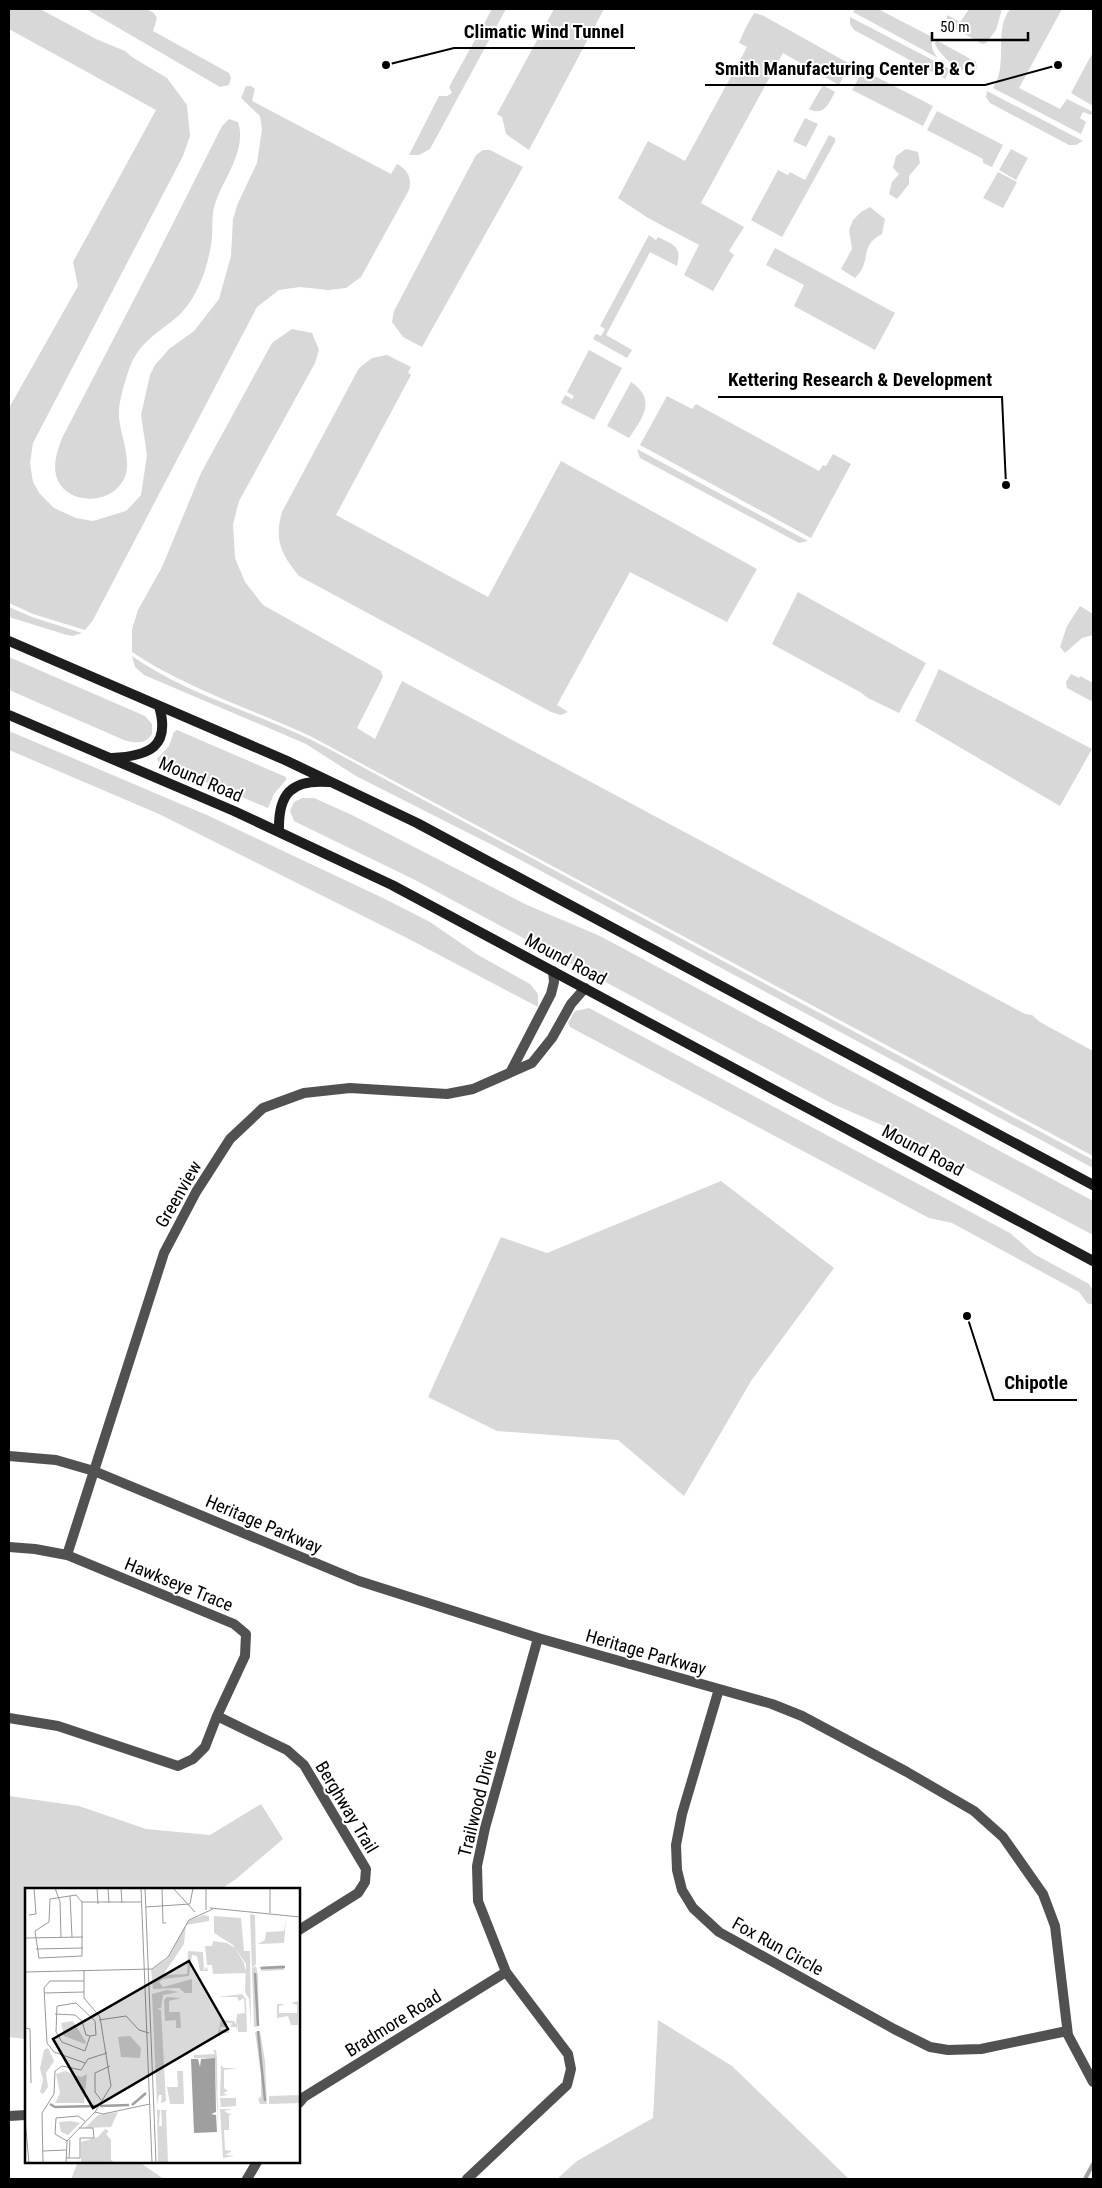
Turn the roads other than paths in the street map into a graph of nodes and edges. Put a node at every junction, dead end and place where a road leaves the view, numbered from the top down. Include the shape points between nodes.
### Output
1 (9, 641) edge
2 (159, 706) junction
3 (9, 714) edge
4 (108, 758) junction
5 (335, 783) junction
6 (279, 831) junction
7 (553, 970) junction
8 (586, 988) junction
9 (511, 1071) junction
10 (1093, 1185) edge
11 (1077, 1252) junction
12 (1093, 1252) edge
13 (1093, 1261) edge
14 (9, 1456) edge
15 (94, 1471) junction
16 (9, 1547) edge
17 (67, 1555) junction
18 (538, 1638) junction
19 (719, 1689) junction
20 (217, 1716) junction
21 (9, 1718) edge
22 (300, 1929) edge
23 (506, 1972) junction
24 (1067, 2031) junction
25 (1093, 2082) edge
26 (300, 2102) edge
27 (25, 2115) edge
28 (9, 2116) edge
29 (256, 2163) edge
30 (247, 2179) edge
31 (467, 2179) edge

1 - 2 main road
2 - 4 main road via 163,726 158,743 143,754
2 - 5 main road
3 - 4 main road, Mound Road
4 - 6 main road, Mound Road
5 - 6 main road via 306,783 290,791 280,806
5 - 10 main road via 464,847
6 - 7 main road, Mound Road via 392,885
7 - 8 main road, Mound Road
7 - 9 street via 551,994
8 - 9 street, Greenview via 571,1004 538,1057 532,1063
8 - 11 main road, Mound Road
9 - 15 street, Greenview via 485,1085 461,1092 350,1088 304,1093 263,1108 230,1139 196,1192 164,1253
11 - 12 main road
11 - 13 main road, Mound Road
14 - 15 street, Heritage Parkway via 56,1460
15 - 17 street, Greenview
15 - 18 street, Heritage Parkway via 359,1581
16 - 17 street
17 - 20 street, Hawkseye Trace via 234,1624 246,1634 245,1656
18 - 19 street, Heritage Parkway
18 - 23 street, Trailwood Drive via 477,1866 478,1901
19 - 24 street, Heritage Parkway via 802,1716 965,1806 1003,1837 1043,1894 1055,1926
19 - 24 street, Fox Run Circle via 676,1845 682,1890 706,1922 894,2030 930,2047 982,2049
20 - 21 street, Hawkseye Trace via 205,1747 193,1759 178,1766 58,1726
20 - 22 street, Berghway Trail via 287,1750 304,1765 366,1869 366,1882 358,1893
23 - 26 street, Bradmore Road
23 - 31 street, Trailwood Drive via 568,2054 571,2069 567,2085
24 - 25 street, Heritage Parkway
27 - 28 street
29 - 30 street

